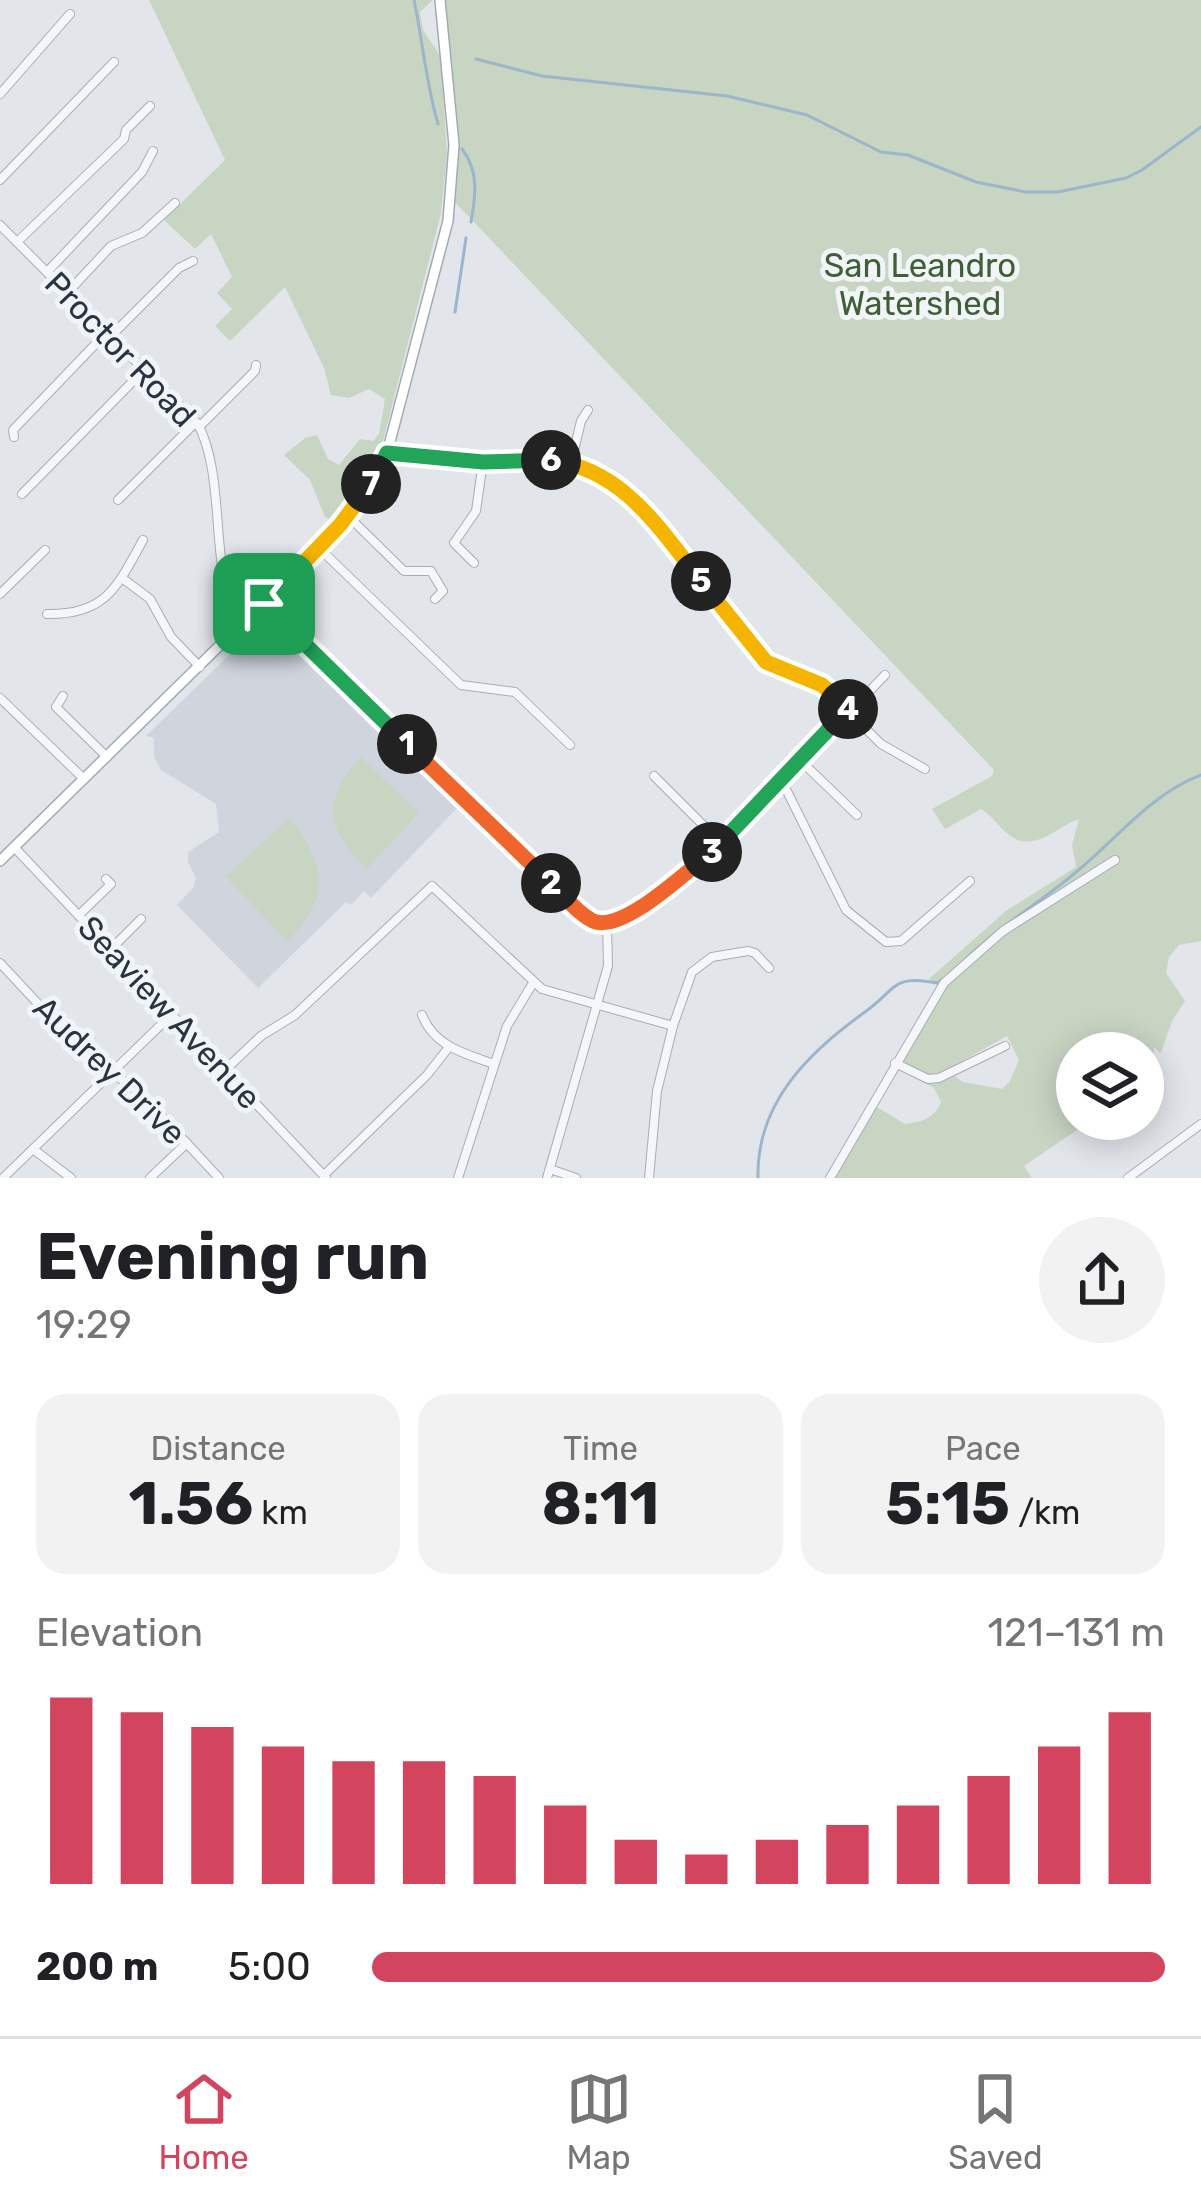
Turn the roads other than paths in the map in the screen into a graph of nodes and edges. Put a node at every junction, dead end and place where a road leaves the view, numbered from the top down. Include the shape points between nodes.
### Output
1 (440, 0) edge
2 (70, 14) dead end
3 (114, 62) dead end
4 (0, 94) edge
5 (150, 106) dead end
6 (153, 151) dead end
7 (0, 180) edge
8 (175, 203) dead end
9 (0, 226) edge
10 (17, 242) junction
11 (193, 261) dead end
12 (47, 272) junction
13 (68, 292) junction
14 (110, 333) junction
15 (256, 365) dead end
16 (146, 368) junction
17 (588, 410) dead end
18 (198, 424) junction
19 (14, 436) dead end
20 (387, 453) junction
21 (483, 462) junction
22 (571, 463) junction
23 (22, 494) dead end
24 (118, 500) dead end
25 (348, 516) junction
26 (445, 534) dead end
27 (143, 541) dead end
28 (454, 543) junction
29 (319, 548) junction
30 (45, 550) dead end
31 (474, 563) dead end
32 (122, 578) junction
33 (0, 594) edge
34 (435, 599) dead end
35 (264, 604) junction
36 (46, 614) dead end
37 (241, 627) junction
38 (200, 667) junction
39 (885, 675) dead end
40 (63, 696) dead end
41 (0, 698) edge
42 (850, 710) junction
43 (571, 745) dead end
44 (107, 757) junction
45 (802, 761) junction
46 (925, 769) dead end
47 (654, 776) dead end
48 (84, 779) junction
49 (782, 781) junction
50 (856, 815) dead end
51 (722, 844) junction
52 (14, 847) junction
53 (0, 860) edge
54 (1115, 860) dead end
55 (106, 879) dead end
56 (970, 881) dead end
57 (79, 915) junction
58 (141, 919) dead end
59 (608, 924) junction
60 (111, 949) junction
61 (0, 963) edge
62 (769, 968) dead end
63 (533, 983) junction
64 (597, 1006) junction
65 (171, 1015) junction
66 (422, 1015) dead end
67 (673, 1026) junction
68 (449, 1046) junction
69 (1005, 1046) dead end
70 (896, 1063) junction
71 (494, 1064) junction
72 (225, 1070) junction
73 (112, 1072) junction
74 (1201, 1124) edge
75 (187, 1143) junction
76 (33, 1149) junction
77 (548, 1174) edge
78 (325, 1177) edge
79 (3, 1178) edge
80 (71, 1178) edge
81 (150, 1178) edge
82 (219, 1178) edge
83 (458, 1178) edge
84 (576, 1178) edge
85 (649, 1178) edge
86 (830, 1178) edge
87 (1128, 1178) edge

1 - 20 main road via 452,199
2 - 4 street
3 - 7 street
5 - 10 street
6 - 12 street
8 - 13 street via 142,233 111,246
9 - 10 street, Proctor Road
10 - 12 street, Proctor Road
11 - 14 street
12 - 13 street, Proctor Road
13 - 14 street, Proctor Road
14 - 16 street, Proctor Road
14 - 19 street
15 - 18 street
16 - 18 street, Proctor Road
16 - 23 street
17 - 22 street
18 - 24 street
18 - 37 street, Proctor Road
20 - 21 street
20 - 25 main road
21 - 22 street
21 - 28 street via 476,511
22 - 42 street via 631,495 766,662 822,685
25 - 29 main road
25 - 34 street via 404,571 430,571 443,591
26 - 28 street
27 - 32 street
28 - 31 street
29 - 35 main road
29 - 43 street via 461,685 515,692
30 - 33 street
32 - 36 street via 88,609
32 - 38 street via 150,599
35 - 37 main road
35 - 59 street via 581,912
37 - 38 main road
38 - 44 main road
39 - 42 street
40 - 44 street via 56,707
41 - 48 street
42 - 45 street
42 - 46 street via 881,744
44 - 48 main road
45 - 49 street
45 - 50 street
47 - 51 street
48 - 52 main road
49 - 51 street
49 - 56 street via 846,910 886,942 901,941
51 - 59 street via 630,916
52 - 53 main road
52 - 57 street, Seaview Avenue
54 - 70 street via 966,963 935,993
55 - 57 street via 111,884
57 - 60 street, Seaview Avenue
58 - 60 street
59 - 64 street
60 - 65 street, Seaview Avenue
61 - 73 street, Audrey Drive
62 - 67 street via 748,951 701,963
63 - 64 street
63 - 71 street
63 - 72 street via 432,886
64 - 67 street
64 - 77 street
65 - 72 street, Seaview Avenue
65 - 73 street
66 - 68 street
67 - 85 street
68 - 71 street
68 - 78 street
69 - 70 street via 932,1079
70 - 86 street
71 - 83 street
72 - 78 street, Seaview Avenue
73 - 75 street, Audrey Drive
73 - 76 street
74 - 87 street
75 - 81 street
75 - 82 street, Audrey Drive
76 - 79 street
76 - 80 street
77 - 84 street

